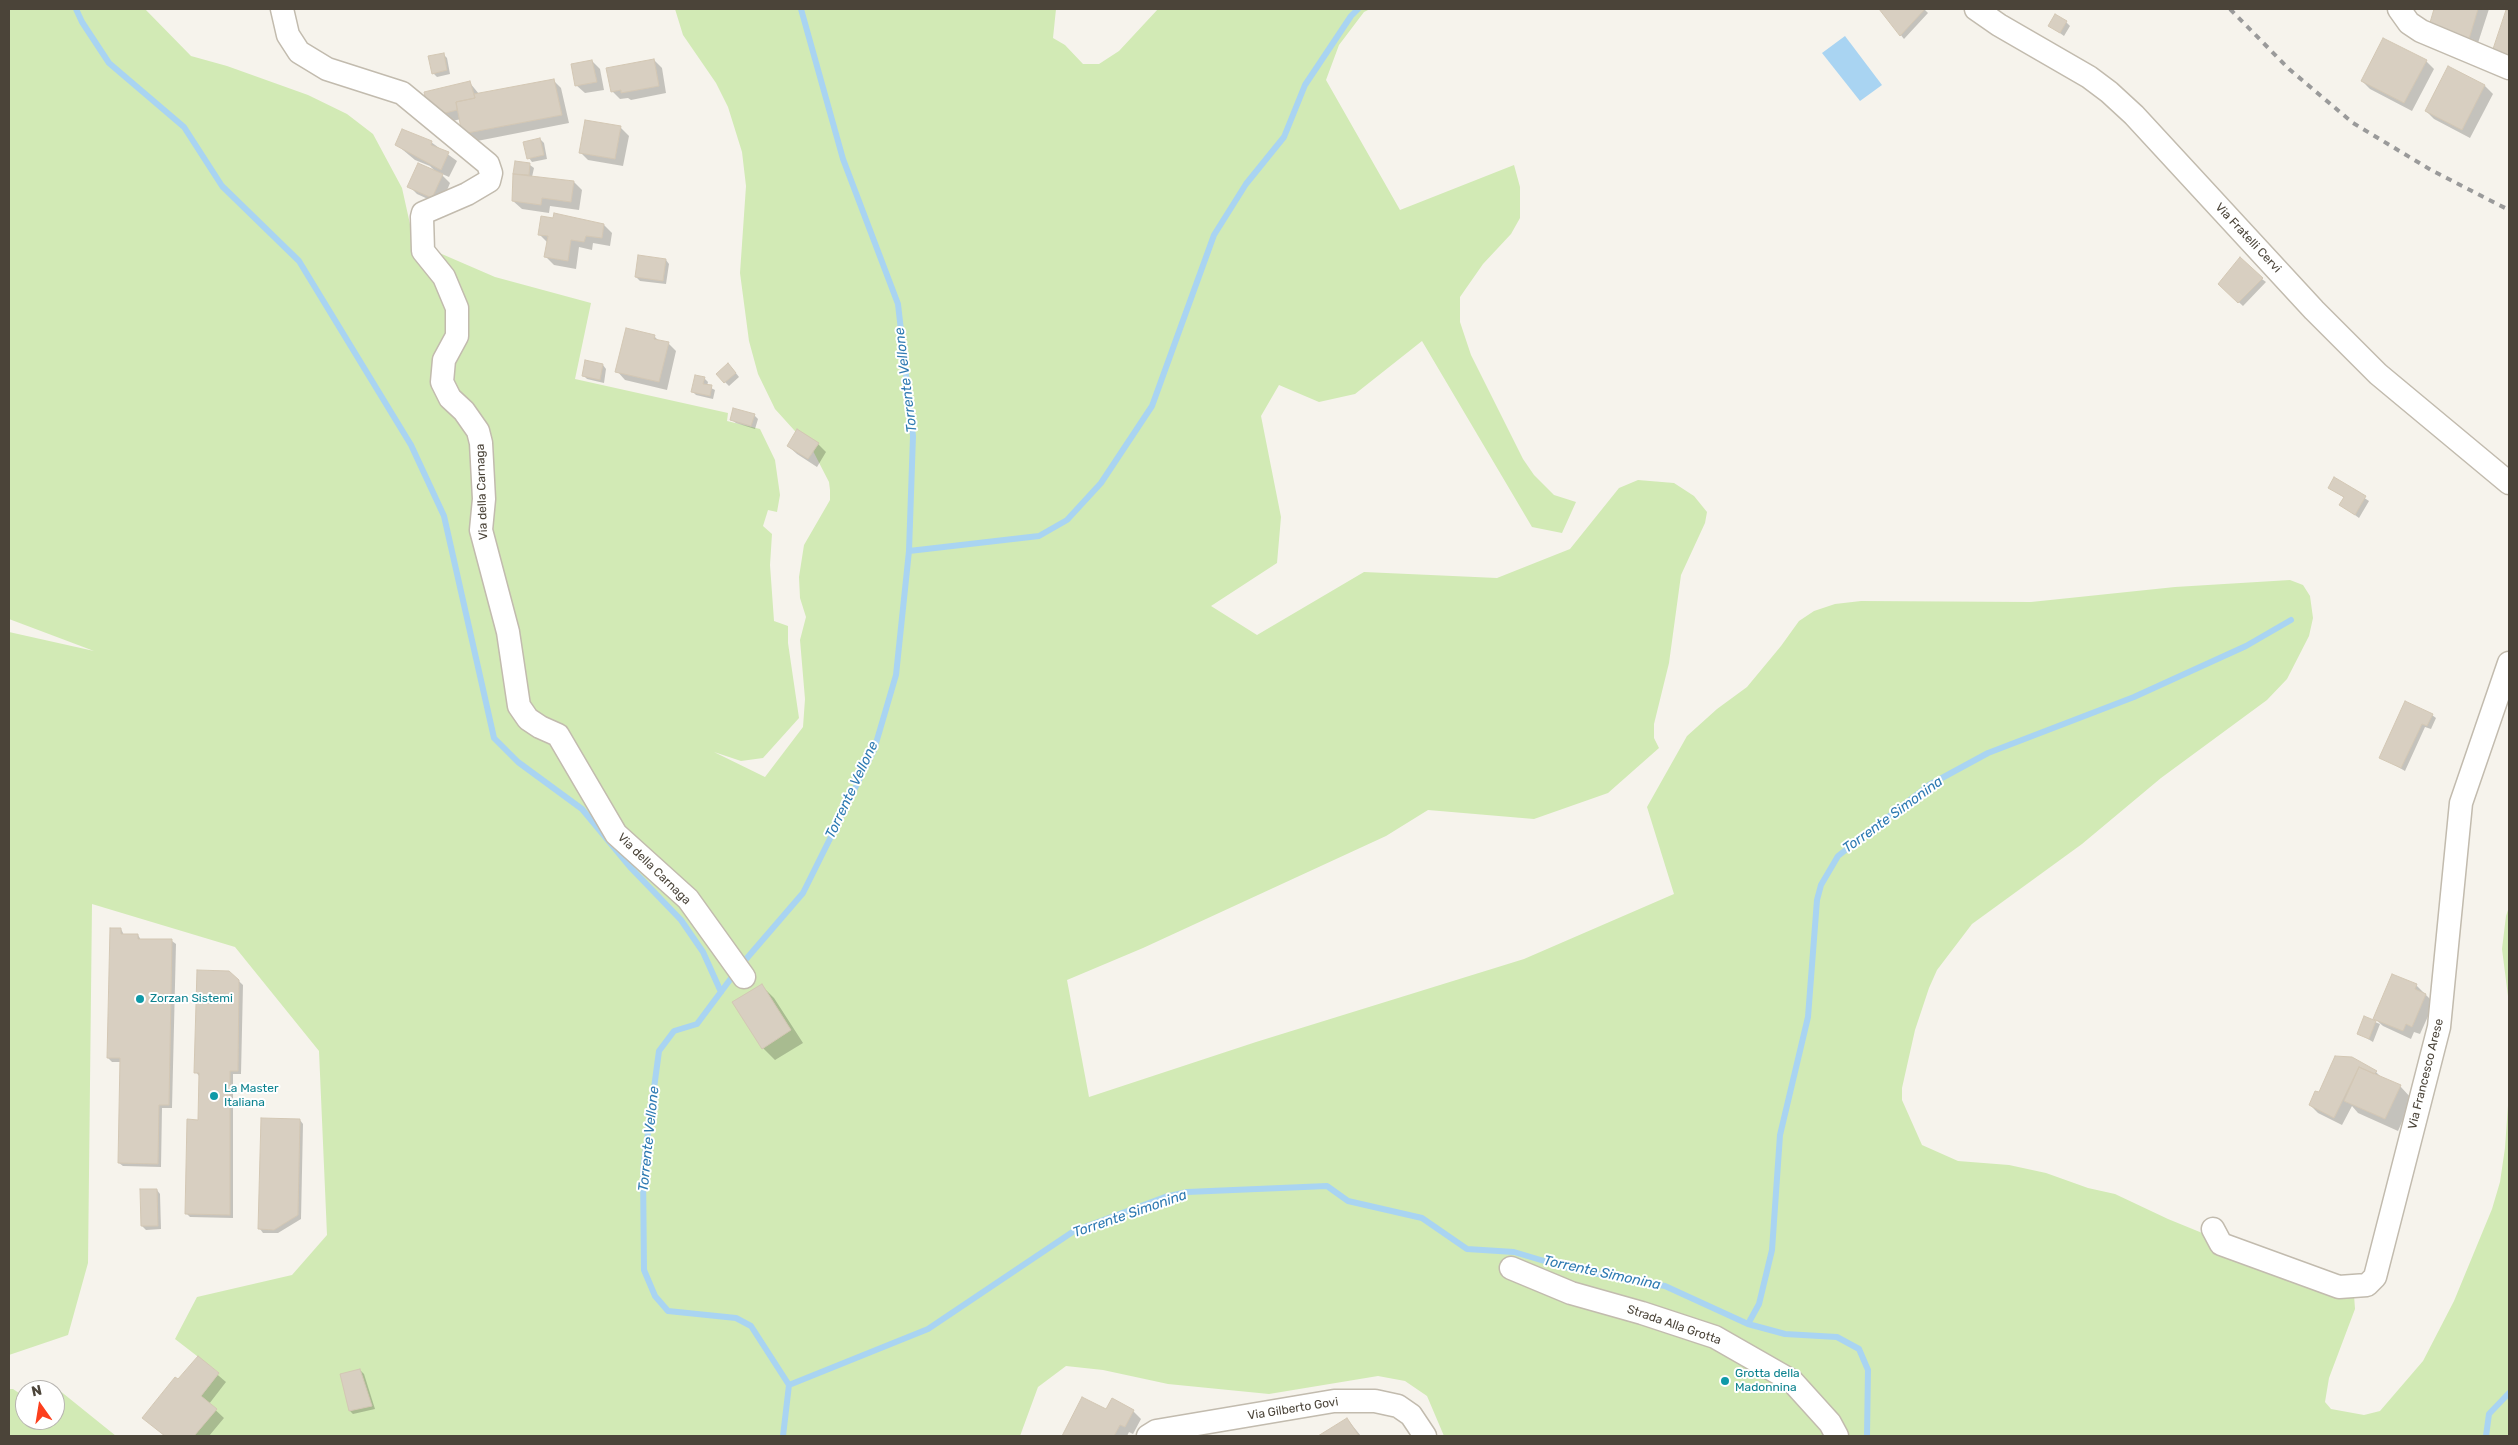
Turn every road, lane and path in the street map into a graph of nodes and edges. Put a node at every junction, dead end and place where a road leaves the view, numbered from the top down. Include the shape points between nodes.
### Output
1 (282, 9) edge
2 (1976, 9) edge
3 (2399, 9) edge
4 (2509, 68) edge
5 (2509, 483) edge
6 (2509, 664) edge
7 (744, 976) dead end
8 (2213, 1229) dead end
9 (1511, 1268) dead end
10 (1148, 1436) edge
11 (1425, 1436) edge
12 (1837, 1436) edge

1 - 7 street, Via della Carnaga via 288,35 299,52 327,69 402,93 488,164 489,181 423,213 423,251 444,277 457,308 457,336 444,360 442,382 450,398 478,430 484,498 481,530 508,632 520,706 528,719 558,735 616,834 688,899
2 - 5 street, Via Fratelli Cervi via 2109,92 2378,374
3 - 4 street via 2409,23 2421,31
6 - 8 street, Via Francesco Arese via 2462,803 2439,1027 2375,1277 2367,1285 2339,1286 2221,1244
9 - 12 street, Strada Alla Grotta via 1572,1294 1715,1337 1792,1380 1830,1423
10 - 11 street, Via Gilberto Govi via 1156,1431 1334,1401 1375,1401 1398,1406 1411,1415

